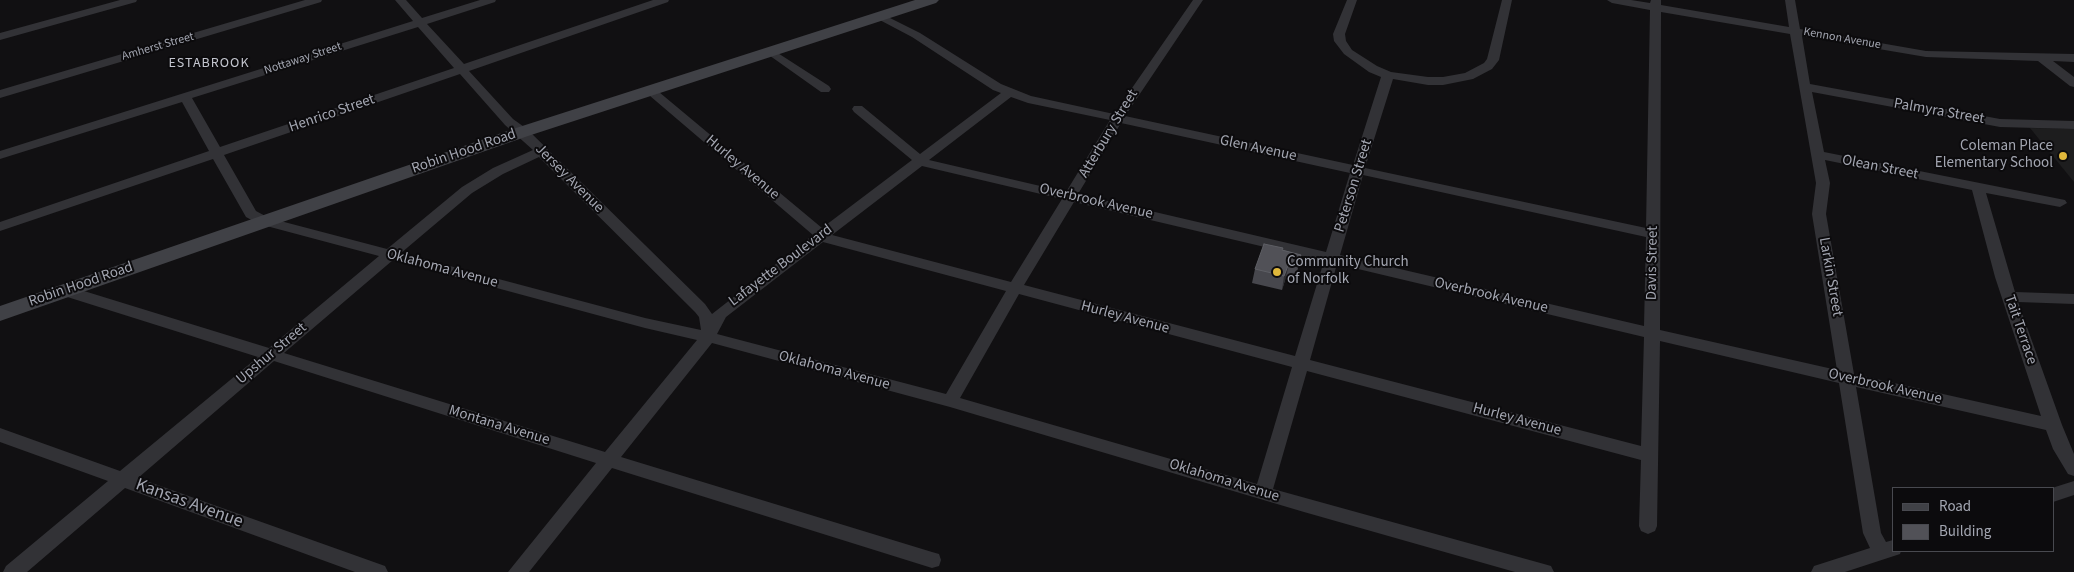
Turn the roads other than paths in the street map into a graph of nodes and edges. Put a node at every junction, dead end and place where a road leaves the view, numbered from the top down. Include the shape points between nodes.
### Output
1 (132, 0) edge
2 (317, 0) edge
3 (400, 0) edge
4 (491, 0) edge
5 (664, 0) edge
6 (931, 0) edge
7 (1198, 0) edge
8 (1352, 0) edge
9 (1506, 0) edge
10 (1612, 0) edge
11 (1790, 0) edge
12 (1656, 4) edge
13 (880, 16) junction
14 (420, 22) junction
15 (1796, 31) junction
16 (0, 37) edge
17 (770, 51) junction
18 (2040, 57) junction
19 (2074, 58) edge
20 (462, 69) junction
21 (1388, 75) junction
22 (2074, 83) edge
23 (1805, 87) junction
24 (825, 89) dead end
25 (649, 90) junction
26 (1008, 93) junction
27 (0, 94) edge
28 (185, 96) junction
29 (858, 109) dead end
30 (1117, 119) junction
31 (2074, 125) edge
32 (522, 132) junction
33 (541, 151) junction
34 (216, 153) junction
35 (0, 155) edge
36 (1818, 155) junction
37 (919, 160) junction
38 (1358, 171) junction
39 (1978, 187) junction
40 (1071, 197) junction
41 (2060, 203) dead end
42 (264, 221) junction
43 (0, 227) edge
44 (1654, 234) junction
45 (821, 236) junction
46 (390, 255) junction
47 (1332, 259) junction
48 (1014, 289) junction
49 (66, 291) junction
50 (2009, 298) junction
51 (2074, 299) edge
52 (0, 314) edge
53 (1652, 333) junction
54 (708, 338) junction
55 (272, 355) junction
56 (1300, 363) junction
57 (1848, 379) junction
58 (950, 402) junction
59 (2053, 426) junction
60 (0, 435) edge
61 (1648, 455) junction
62 (610, 460) junction
63 (2074, 469) edge
64 (122, 480) junction
65 (2074, 488) edge
66 (1263, 492) junction
67 (2054, 495) edge
68 (1648, 526) dead end
69 (1887, 550) edge
70 (932, 560) dead end
71 (13, 572) edge
72 (378, 572) edge
73 (518, 572) edge
74 (1544, 572) edge
75 (1821, 572) edge

1 - 16 street
2 - 27 street, Amherst Street
3 - 14 street, Jersey Avenue
4 - 14 street, Nottaway Street
5 - 20 street, Henrico Street
6 - 13 street, Robin Hood Road
7 - 30 street, Atterbury Street
8 - 21 street via 1341,25 1340,41 1356,58
9 - 21 street via 1493,60 1481,71 1443,81 1408,80
10 - 12 street, Kennon Avenue
11 - 15 street, Larkin Street
12 - 15 street, Kennon Avenue
12 - 44 street, Davis Street
13 - 17 street, Robin Hood Road
13 - 26 street, Glen Avenue
14 - 20 street, Jersey Avenue
14 - 28 street, Nottaway Street
15 - 18 street, Kennon Avenue via 1940,56
15 - 23 street, Larkin Street
17 - 24 street
17 - 25 street, Robin Hood Road
18 - 19 street, Kennon Avenue
18 - 22 street
20 - 32 street, Jersey Avenue via 509,122
20 - 34 street, Henrico Street
21 - 38 street, Peterson Street
23 - 31 street, Palmyra Street via 2000,123
23 - 36 street, Larkin Street
25 - 32 street, Robin Hood Road
25 - 45 street, Hurley Avenue
26 - 30 street, Glen Avenue
26 - 37 street, Lafayette Boulevard
28 - 34 street, Oklahoma Avenue
28 - 35 street, Nottaway Street
29 - 37 street, Overbrook Avenue
30 - 38 street, Glen Avenue
30 - 40 street, Atterbury Street
32 - 33 street, Jersey Avenue
32 - 42 street, Robin Hood Road
33 - 46 street, Upshur Street via 467,190
33 - 54 street, Jersey Avenue via 700,308 706,316
34 - 42 street, Oklahoma Avenue via 251,214
34 - 43 street, Henrico Street
36 - 39 street, Olean Street
36 - 57 street, Larkin Street via 1823,183 1819,214
37 - 40 street, Overbrook Avenue
37 - 45 street, Lafayette Boulevard
38 - 44 street, Glen Avenue
38 - 47 street, Peterson Street
39 - 41 street, Olean Street
39 - 50 street, Tait Terrace
40 - 47 street, Overbrook Avenue
40 - 48 street, Atterbury Street
42 - 46 street, Oklahoma Avenue
42 - 49 street, Robin Hood Road
44 - 53 street, Davis Street
45 - 48 street, Hurley Avenue
45 - 54 street, Lafayette Boulevard via 733,302 714,322
46 - 54 street, Oklahoma Avenue
46 - 55 street, Upshur Street
47 - 53 street, Overbrook Avenue
47 - 56 street, Peterson Street
48 - 56 street, Hurley Avenue
48 - 58 street, Atterbury Street
49 - 52 street, Robin Hood Road
49 - 55 street, Montana Avenue
50 - 51 street
50 - 59 street, Tait Terrace
53 - 57 street, Overbrook Avenue
53 - 61 street, Davis Street
54 - 58 street, Oklahoma Avenue
54 - 62 street, Lafayette Boulevard
55 - 62 street, Montana Avenue
55 - 64 street, Upshur Street
56 - 61 street, Hurley Avenue
56 - 66 street, Peterson Street
57 - 59 street, Overbrook Avenue
57 - 69 street, Larkin Street via 1872,533
58 - 66 street, Oklahoma Avenue
59 - 63 street, Tait Terrace
60 - 64 street, Kansas Avenue
61 - 68 street, Davis Street
62 - 70 street, Montana Avenue
62 - 73 street, Lafayette Boulevard
64 - 71 street, Upshur Street
64 - 72 street, Kansas Avenue
65 - 67 street
66 - 74 street, Oklahoma Avenue
69 - 75 street

